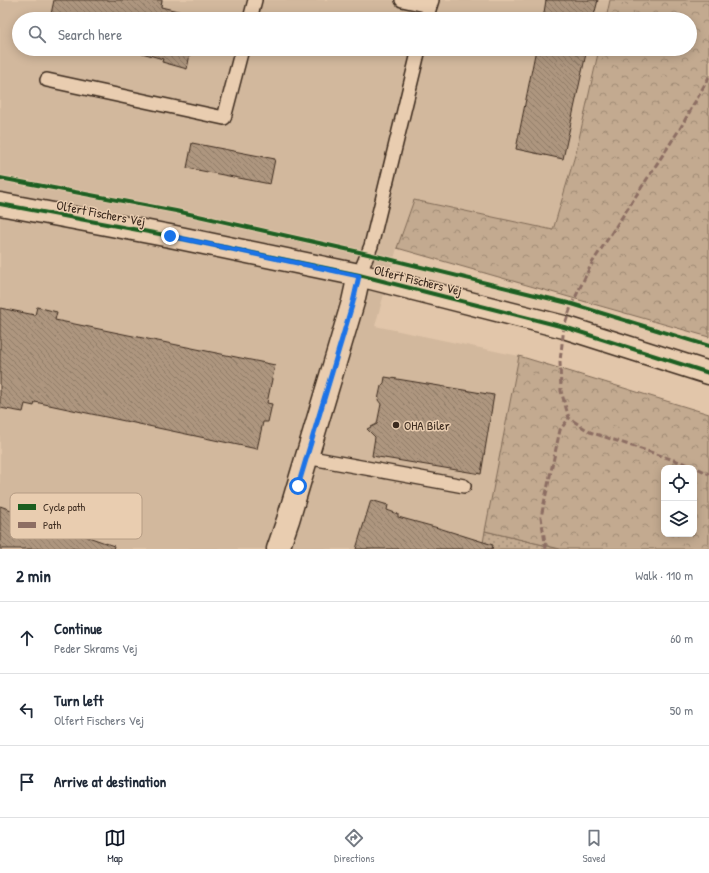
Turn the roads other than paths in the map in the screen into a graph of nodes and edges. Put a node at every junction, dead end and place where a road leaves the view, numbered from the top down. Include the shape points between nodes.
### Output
1 (255, 0) edge
2 (402, 0) edge
3 (429, 8) edge
4 (252, 12) edge
5 (240, 56) edge
6 (417, 56) edge
7 (47, 80) dead end
8 (0, 204) edge
9 (359, 276) junction
10 (709, 373) edge
11 (306, 457) junction
12 (464, 486) dead end
13 (278, 549) edge

1 - 4 lane
2 - 3 lane
5 - 7 lane via 224,118
6 - 9 lane via 371,246
8 - 9 street, Olfert Fischers Vej
9 - 10 street, Olfert Fischers Vej via 564,327
9 - 11 street
11 - 12 lane
11 - 13 street

